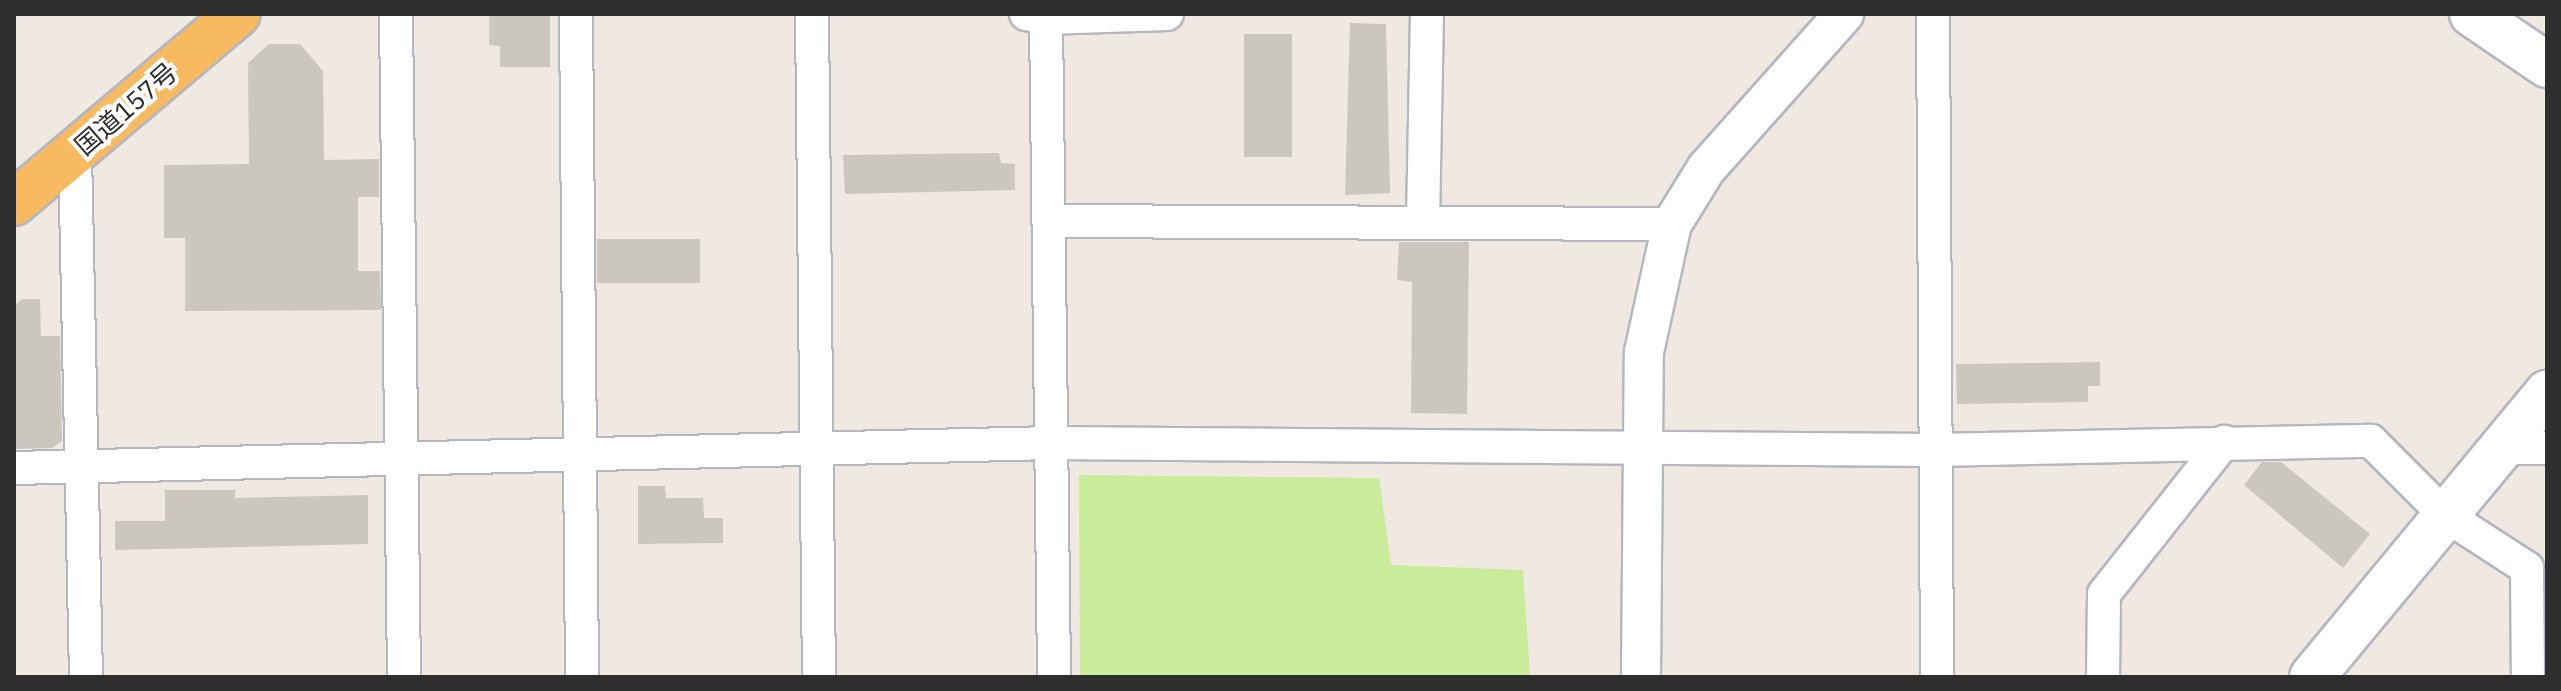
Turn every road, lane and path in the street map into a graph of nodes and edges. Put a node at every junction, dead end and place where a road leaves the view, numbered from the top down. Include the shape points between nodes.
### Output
1 (238, 14) edge
2 (396, 14) edge
3 (576, 14) edge
4 (812, 14) edge
5 (1167, 14) edge
6 (1427, 14) edge
7 (1844, 14) edge
8 (1933, 14) edge
9 (2472, 14) edge
10 (1036, 16) edge
11 (2547, 65) edge
12 (75, 153) junction
13 (14, 203) edge
14 (1049, 221) junction
15 (1423, 221) junction
16 (1672, 224) junction
17 (2547, 393) edge
18 (2224, 442) junction
19 (1052, 443) junction
20 (1640, 448) junction
21 (2499, 448) junction
22 (2547, 448) edge
23 (1933, 450) junction
24 (818, 452) junction
25 (580, 460) junction
26 (402, 463) junction
27 (14, 468) edge
28 (85, 469) junction
29 (2445, 515) junction
30 (2537, 568) edge
31 (86, 677) edge
32 (404, 677) edge
33 (582, 677) edge
34 (819, 677) edge
35 (1054, 677) edge
36 (1641, 677) edge
37 (1937, 677) edge
38 (2103, 677) edge
39 (2312, 677) edge
40 (2528, 677) edge

1 - 12 highway, 国道157号
2 - 26 street
3 - 25 street
4 - 24 street
5 - 10 street
6 - 15 street
7 - 16 street via 1706,169
8 - 23 street
9 - 11 main road
10 - 14 street
12 - 13 highway, 国道157号
12 - 28 street
14 - 15 street
14 - 19 street
15 - 16 street
16 - 20 street via 1647,315
17 - 21 main road
18 - 23 street
18 - 29 street via 2371,441
18 - 38 street via 2104,594
19 - 20 street
19 - 24 street
19 - 35 street
20 - 23 street
20 - 36 street
21 - 22 street
21 - 29 main road
23 - 37 street
24 - 25 street
24 - 34 street
25 - 26 street
25 - 33 street
26 - 28 street
26 - 32 street
27 - 28 street
28 - 31 street
29 - 30 street
29 - 39 main road
30 - 40 street

